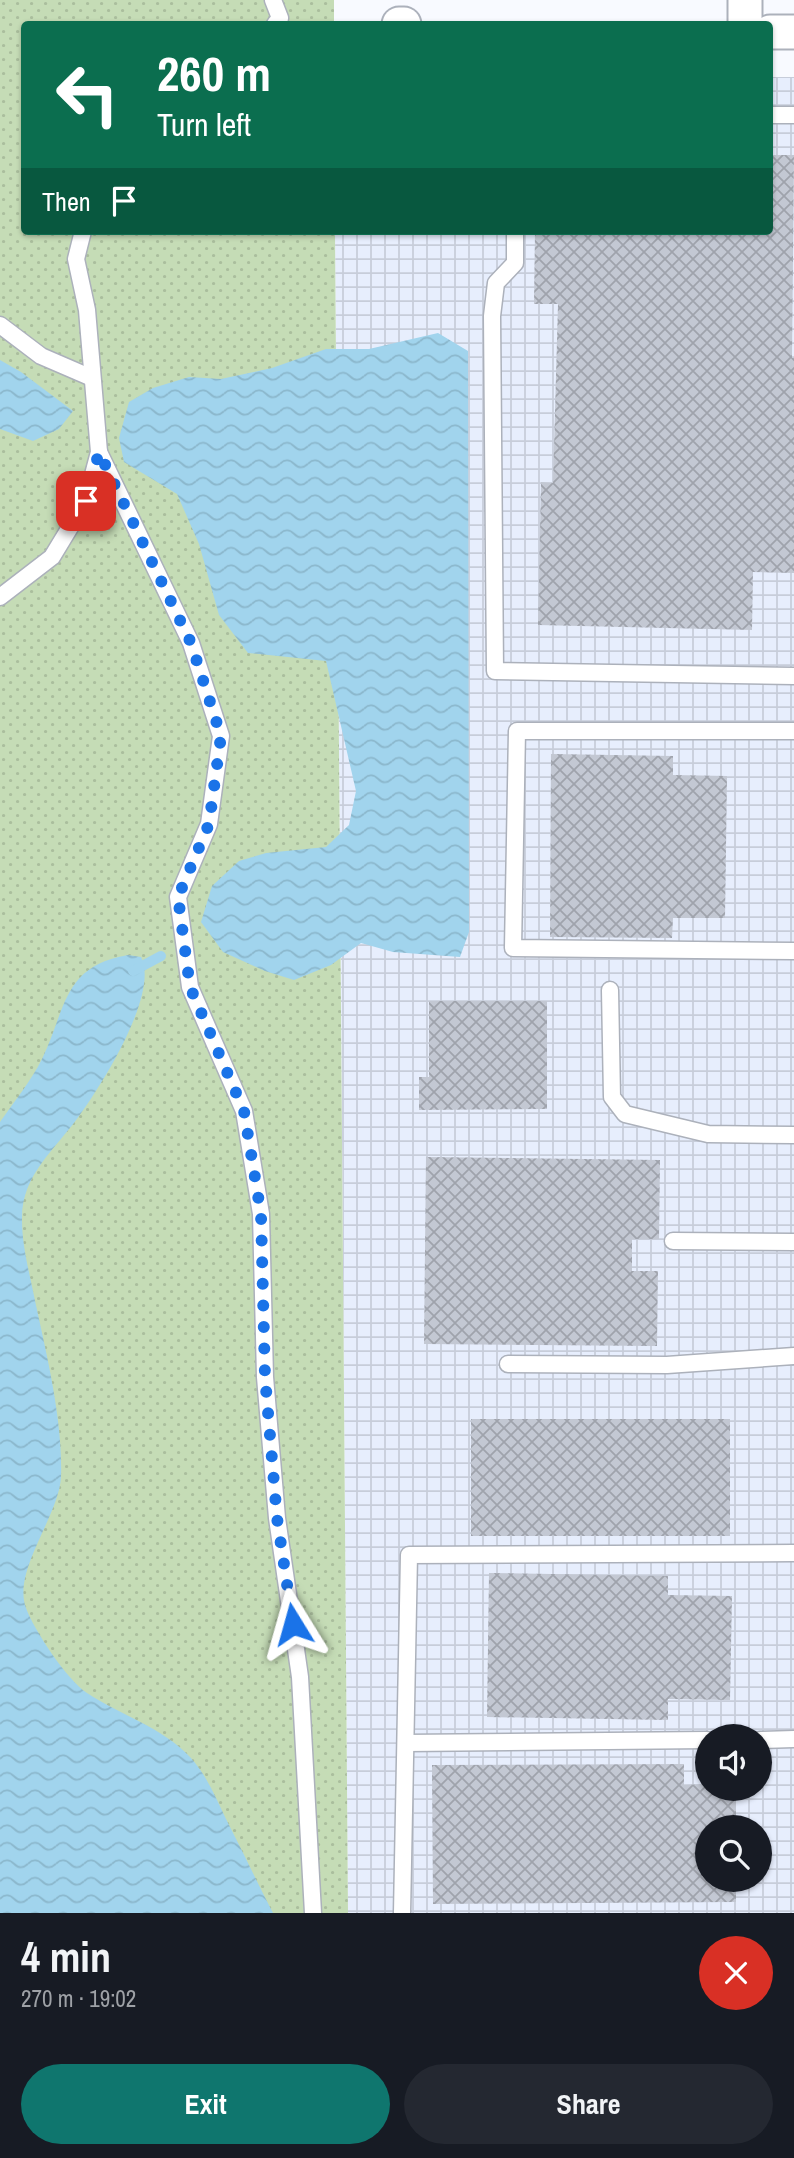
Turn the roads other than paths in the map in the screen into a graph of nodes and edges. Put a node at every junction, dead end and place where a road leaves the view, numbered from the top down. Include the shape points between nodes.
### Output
1 (273, 0) edge
2 (745, 0) edge
3 (278, 21) edge
4 (745, 21) edge
5 (773, 32) edge
6 (794, 32) edge
7 (773, 115) edge
8 (794, 115) edge
9 (82, 235) edge
10 (515, 235) edge
11 (0, 325) edge
12 (92, 378) junction
13 (99, 452) junction
14 (0, 597) edge
15 (794, 676) edge
16 (794, 731) edge
17 (794, 951) edge
18 (610, 990) dead end
19 (794, 1135) edge
20 (673, 1241) dead end
21 (794, 1242) edge
22 (794, 1356) edge
23 (508, 1364) dead end
24 (794, 1553) edge
25 (794, 1739) edge
26 (695, 1740) edge
27 (772, 1740) edge
28 (406, 1743) junction
29 (313, 1913) edge
30 (402, 1913) edge

1 - 3 lane
2 - 4 street
5 - 6 street
7 - 8 lane
9 - 12 lane via 76,259 87,310
10 - 15 lane via 515,263 496,283 492,316 495,671
11 - 12 lane via 41,356
12 - 13 lane
13 - 14 lane via 86,501 52,557
13 - 29 lane via 191,643 221,736 209,824 178,897 190,987 244,1111 261,1214 265,1377 277,1518 300,1677
16 - 17 lane via 517,731 513,948
18 - 19 lane via 612,1097 625,1114 708,1134
20 - 21 lane
22 - 23 lane via 667,1366
24 - 28 lane via 410,1555
25 - 27 lane
26 - 28 lane
28 - 30 lane

